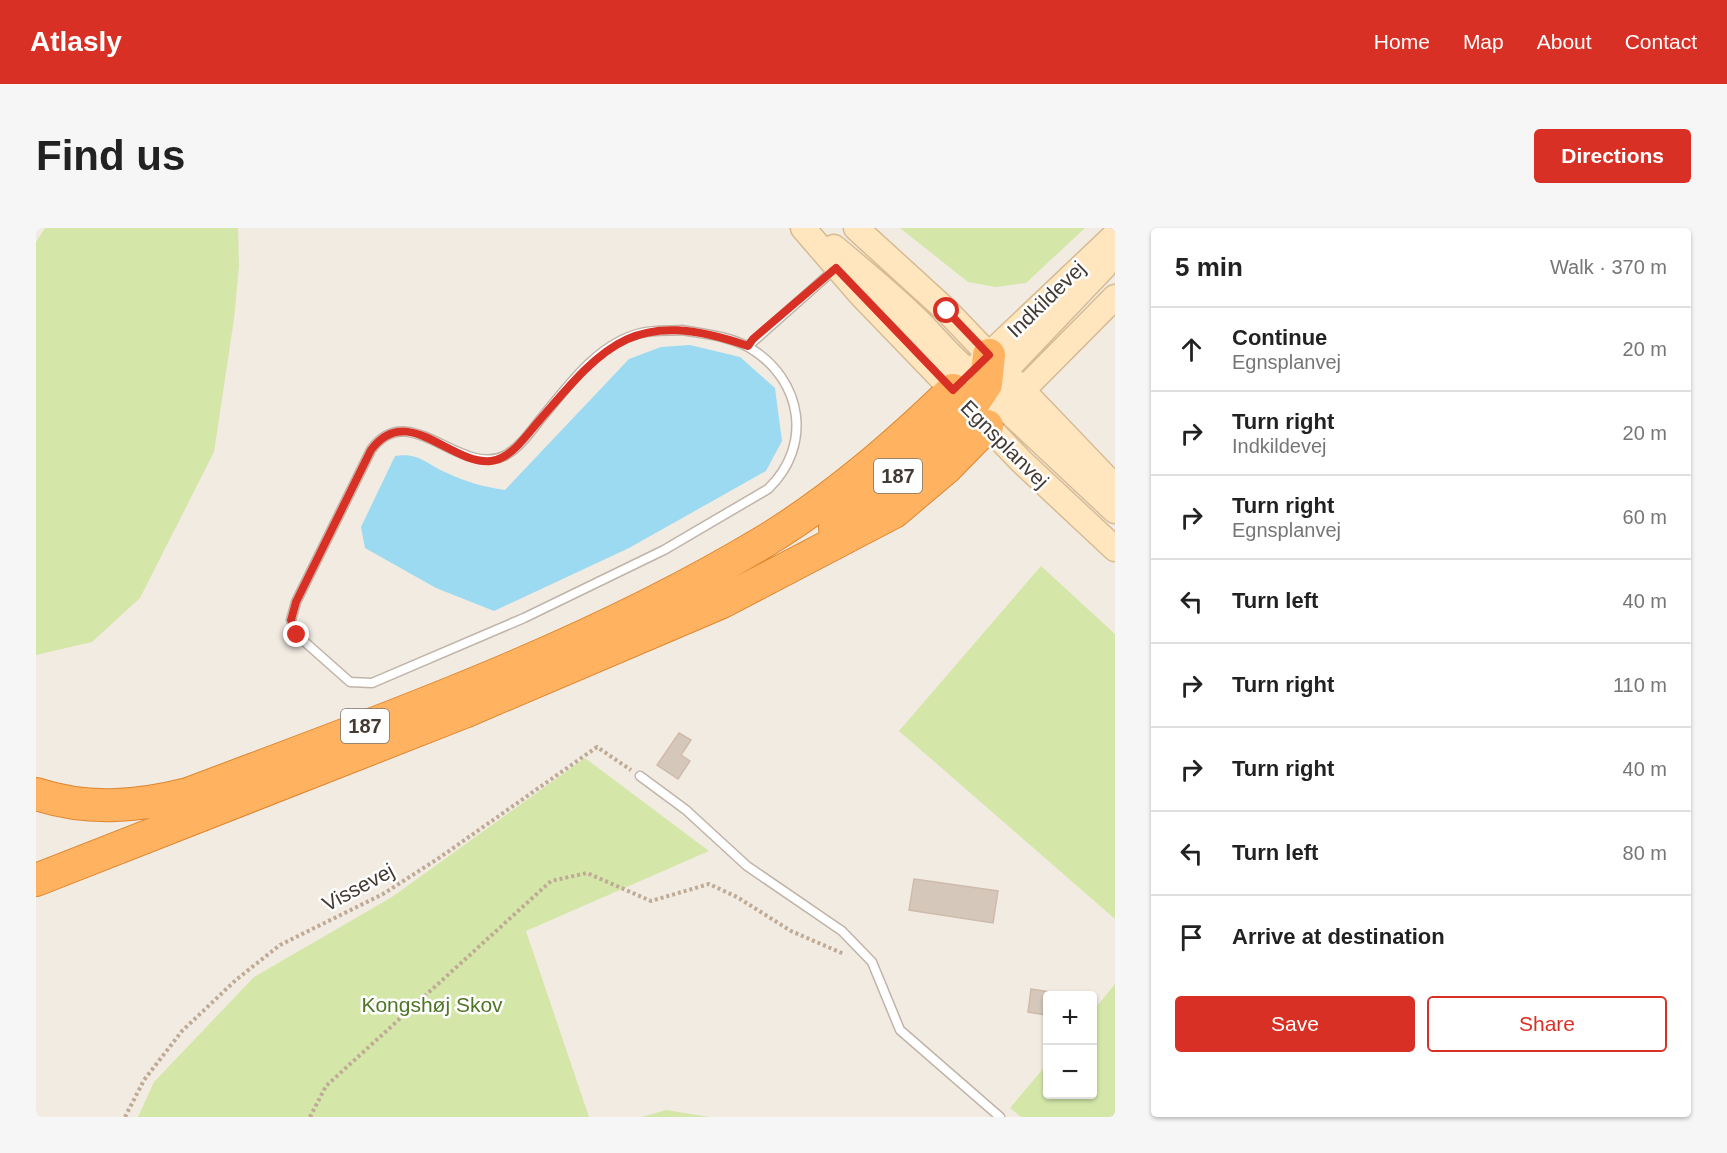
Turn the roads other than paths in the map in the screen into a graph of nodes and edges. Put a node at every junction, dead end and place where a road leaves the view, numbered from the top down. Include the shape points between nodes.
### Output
1 (803, 228) edge
2 (812, 228) edge
3 (856, 228) edge
4 (1115, 235) edge
5 (1115, 249) edge
6 (836, 268) junction
7 (1115, 297) edge
8 (748, 346) junction
9 (985, 390) junction
10 (1023, 390) junction
11 (1115, 487) edge
12 (1115, 511) edge
13 (1115, 549) edge
14 (640, 776) road end
15 (36, 794) edge
16 (36, 880) edge
17 (1000, 1117) edge

1 - 6 main road, Egnsplanvej
2 - 9 main road via 912,314
3 - 9 main road, Egnsplanvej via 901,267
4 - 9 main road, Indkildevej
5 - 9 main road via 1103,268
6 - 8 lane
6 - 9 main road, Egnsplanvej
7 - 10 main road
8 - 8 lane via 682,330 641,333 610,347 584,369 519,444 492,461 466,455 414,432 380,438 296,602 291,620 297,635 350,682 372,683 524,618 664,550 768,489 783,475 792,458 797,423 789,391 768,363
9 - 10 main road, Egnsplanvej
9 - 12 main road
9 - 13 main road, Egnsplanvej
9 - 15 highway, 187 via 912,430 767,540 680,590 591,632 415,706 188,794 146,804 104,806 59,802
9 - 16 highway, 187 via 946,468 894,512 776,576 464,712
10 - 11 main road, Egnsplanvej
14 - 17 lane via 686,810 747,866 842,931 872,962 900,1030

